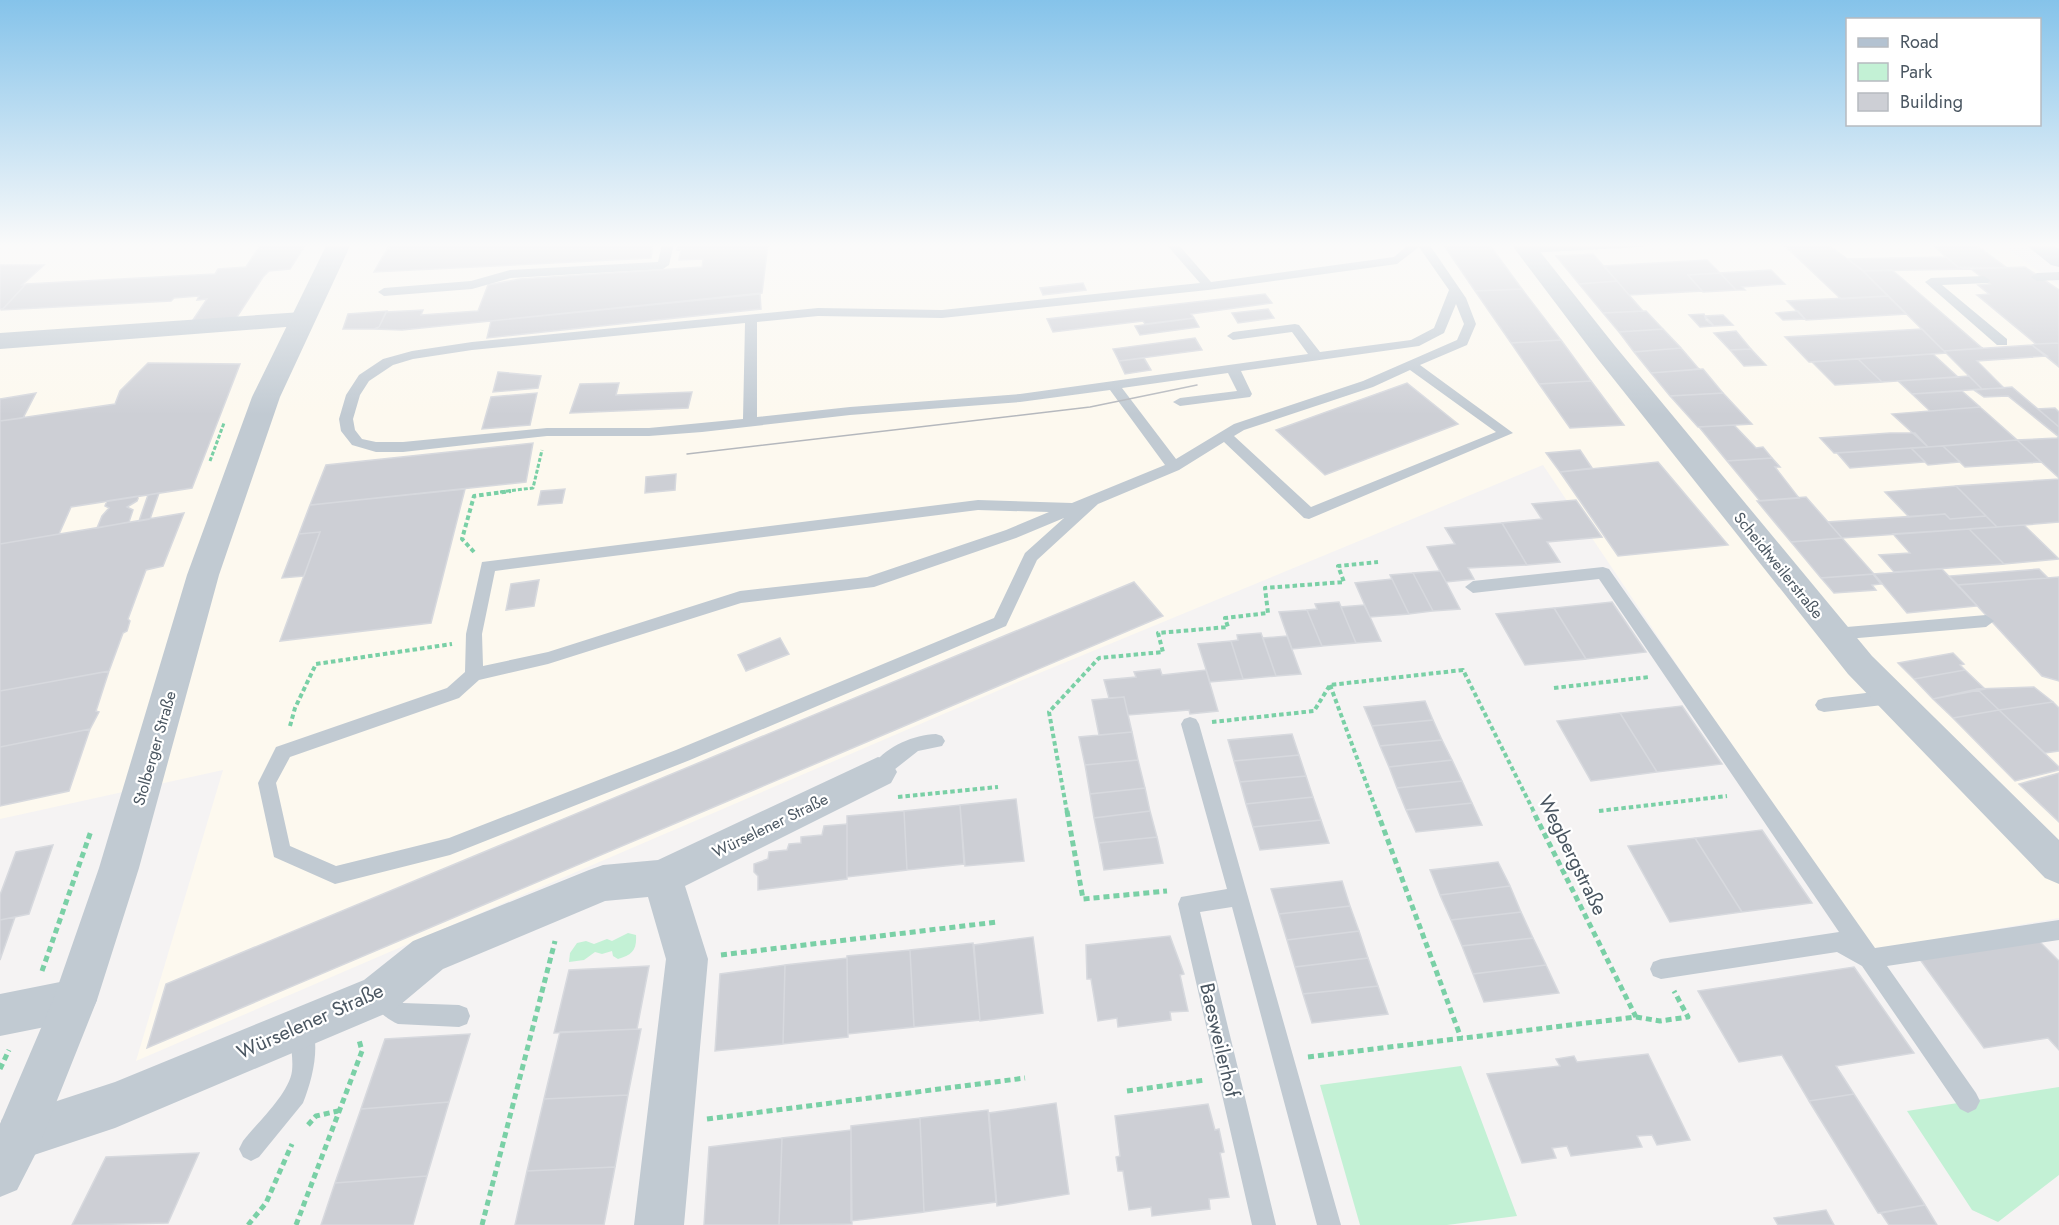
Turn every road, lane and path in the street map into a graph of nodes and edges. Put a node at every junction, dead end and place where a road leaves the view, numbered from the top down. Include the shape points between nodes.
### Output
1 (311, 301) edge
2 (1064, 301) edge
3 (1451, 301) edge
4 (1460, 301) edge
5 (1566, 301) edge
6 (1954, 301) edge
7 (751, 319) junction
8 (302, 320) junction
9 (1233, 336) dead end
10 (0, 341) edge
11 (2002, 342) dead end
12 (1317, 357) junction
13 (1411, 365) junction
14 (1233, 369) junction
15 (1113, 385) junction
16 (1180, 402) dead end
17 (750, 423) junction
18 (547, 432) junction
19 (1226, 435) junction
20 (1174, 467) junction
21 (1085, 505) junction
22 (1378, 562) dead end
23 (488, 566) junction
24 (1473, 587) dead end
25 (1986, 621) dead end
26 (1835, 634) junction
27 (474, 640) junction
28 (474, 674) junction
29 (1673, 675) junction
30 (1330, 685) junction
31 (1554, 688) dead end
32 (1891, 697) junction
33 (1824, 705) dead end
34 (1190, 724) joint
35 (936, 741) dead end
36 (283, 752) junction
37 (882, 785) junction
38 (998, 787) dead end
39 (1755, 793) junction
40 (1599, 811) dead end
41 (2059, 866) edge
42 (662, 878) junction
43 (1239, 897) junction
44 (1188, 904) junction
45 (997, 922) dead end
46 (2059, 930) edge
47 (555, 940) dead end
48 (687, 959) junction
49 (1870, 959) junction
50 (1661, 969) dead end
51 (75, 1000) junction
52 (364, 1001) junction
53 (0, 1016) edge
54 (459, 1016) dead end
55 (1636, 1017) junction
56 (1688, 1017) dead end
57 (302, 1027) junction
58 (1461, 1038) junction
59 (1285, 1060) junction
60 (1229, 1077) junction
61 (1025, 1078) dead end
62 (1127, 1091) dead end
63 (1968, 1101) dead end
64 (339, 1111) junction
65 (670, 1124) junction
66 (301, 1132) dead end
67 (293, 1141) dead end
68 (251, 1149) dead end
69 (10, 1155) edge
70 (248, 1225) edge
71 (296, 1225) edge
72 (482, 1225) edge
73 (659, 1225) edge
74 (1264, 1225) edge
75 (1329, 1225) edge

1 - 8 street, Stolberger Straße
2 - 7 lane via 942,314 818,312
3 - 12 lane via 1440,330 1414,344
4 - 13 lane via 1470,324 1462,342
5 - 26 street, Scheidtweilerstraße
6 - 11 lane
7 - 17 lane
7 - 18 lane via 412,355 388,362 364,378 353,395 346,418 348,431 357,442 376,447
8 - 10 street
8 - 51 street, Stolberger Straße via 266,396 203,575 119,868
9 - 12 lane via 1294,328
12 - 14 lane
13 - 19 lane
13 - 19 lane via 1506,433 1309,514
14 - 15 lane
14 - 16 lane via 1245,394
15 - 17 lane via 1020,398
15 - 20 lane
17 - 18 lane via 649,432
18 - 23 path via 533,488 474,496 462,539
19 - 20 lane
20 - 21 lane
21 - 23 lane via 978,505
21 - 28 lane via 868,583 740,597 548,658
21 - 36 lane via 1031,556 1000,622 683,756 450,846 335,875 281,851 267,783
22 - 44 path via 1338,566 1344,582 1264,588 1268,613 1225,618 1228,627 1158,633 1163,652 1099,658 1049,712 1083,899 1176,890
23 - 27 lane
24 - 29 lane via 1603,573
25 - 26 lane
26 - 32 street, Scheidtweilerstraße
27 - 28 lane
27 - 36 path via 316,664 295,708
28 - 36 lane via 453,693
29 - 31 path
29 - 39 lane
30 - 34 path via 1314,711
30 - 55 path, Wegbergstraße via 1463,669
30 - 58 path
32 - 33 lane
32 - 41 street, Scheidtweilerstraße
34 - 43 lane
35 - 37 lane via 922,740 902,751
37 - 38 path
37 - 42 street, Würselener Straße
39 - 40 path
39 - 49 lane
42 - 48 street
42 - 52 street, Würselener Straße via 603,883 428,955
43 - 44 lane
43 - 59 lane
44 - 60 lane, Baesweilerhof
45 - 48 path
46 - 49 lane
47 - 72 path
48 - 65 street
49 - 50 lane via 1839,942
49 - 63 lane
51 - 53 street
51 - 69 street, Stolberger Straße
52 - 54 lane via 398,1013
52 - 57 street, Würselener Straße
52 - 64 path via 362,1051
55 - 56 path via 1660,1021
55 - 58 path
57 - 68 lane via 303,1072 295,1095
57 - 69 street, Würselener Straße via 115,1105
58 - 59 path
59 - 75 lane
60 - 62 path
60 - 74 lane, Baesweilerhof
61 - 65 path
64 - 66 path via 316,1116
64 - 71 path
65 - 73 street
67 - 70 path via 266,1203

